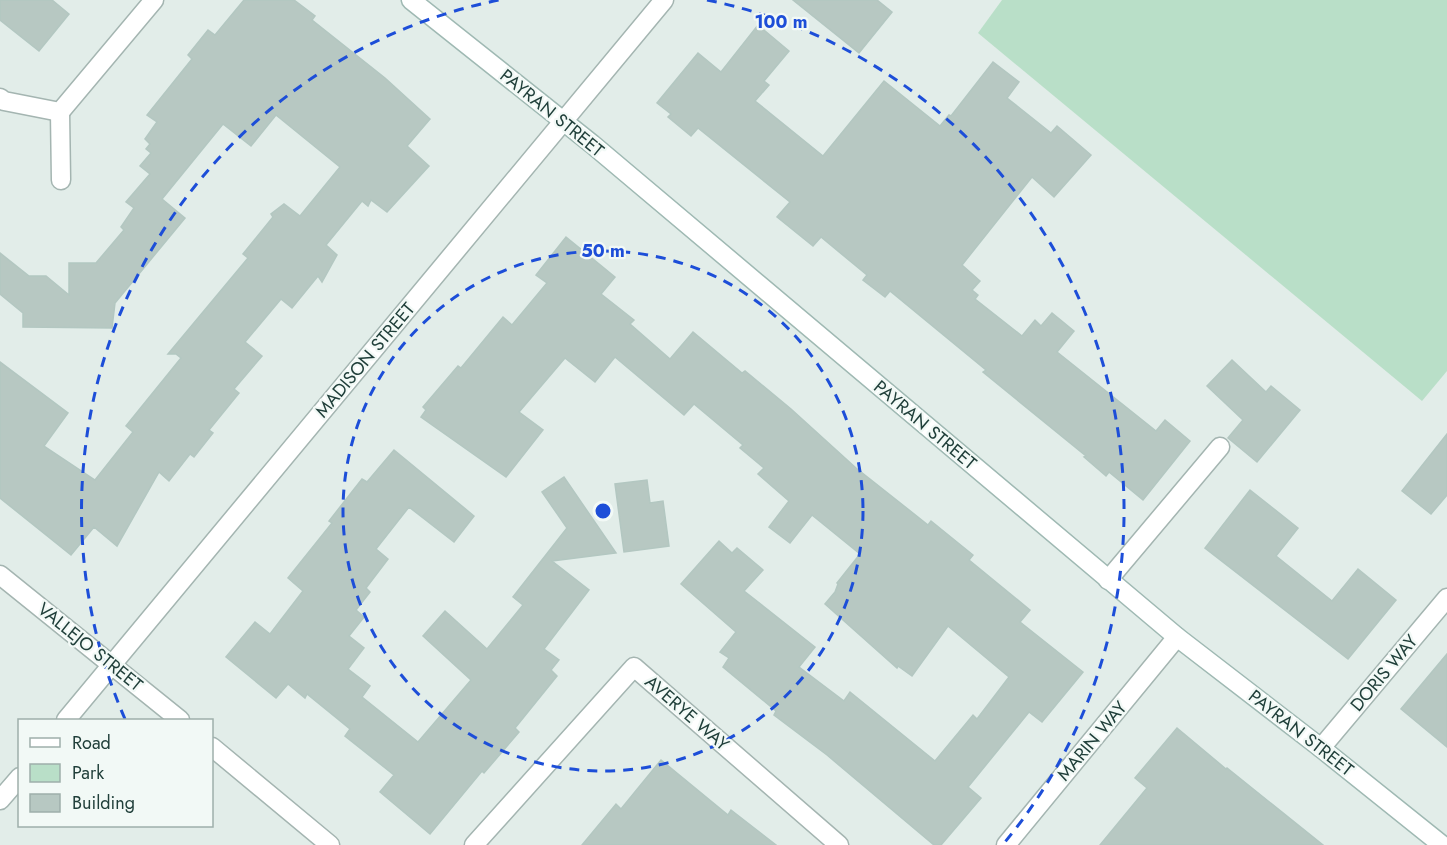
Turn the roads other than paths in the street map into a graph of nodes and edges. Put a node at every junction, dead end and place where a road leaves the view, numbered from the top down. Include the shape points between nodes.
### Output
1 (154, 0) edge
2 (411, 0) edge
3 (664, 0) edge
4 (0, 98) edge
5 (60, 112) junction
6 (563, 122) junction
7 (61, 180) dead end
8 (1220, 447) dead end
9 (0, 575) edge
10 (1108, 580) junction
11 (1447, 598) edge
12 (1177, 638) junction
13 (112, 665) junction
14 (67, 719) edge
15 (179, 719) edge
16 (213, 748) edge
17 (1321, 748) junction
18 (18, 779) edge
19 (0, 800) edge
20 (330, 845) edge
21 (474, 845) edge
22 (838, 845) edge
23 (1006, 845) edge
24 (1442, 845) edge

1 - 5 street
2 - 6 street, PAYRAN STREET
3 - 6 street, MADISON STREET
4 - 5 street
5 - 7 street
6 - 10 street, PAYRAN STREET
6 - 13 street, MADISON STREET
8 - 10 street
9 - 13 street, VALLEJO STREET
10 - 12 street, PAYRAN STREET
11 - 17 street, DORIS WAY
12 - 17 street, PAYRAN STREET
12 - 23 street, MARIN WAY
13 - 14 street, MADISON STREET
13 - 15 street, VALLEJO STREET
16 - 20 street
17 - 24 street, PAYRAN STREET
18 - 19 street
21 - 22 street, AVERYE WAY via 634,667

